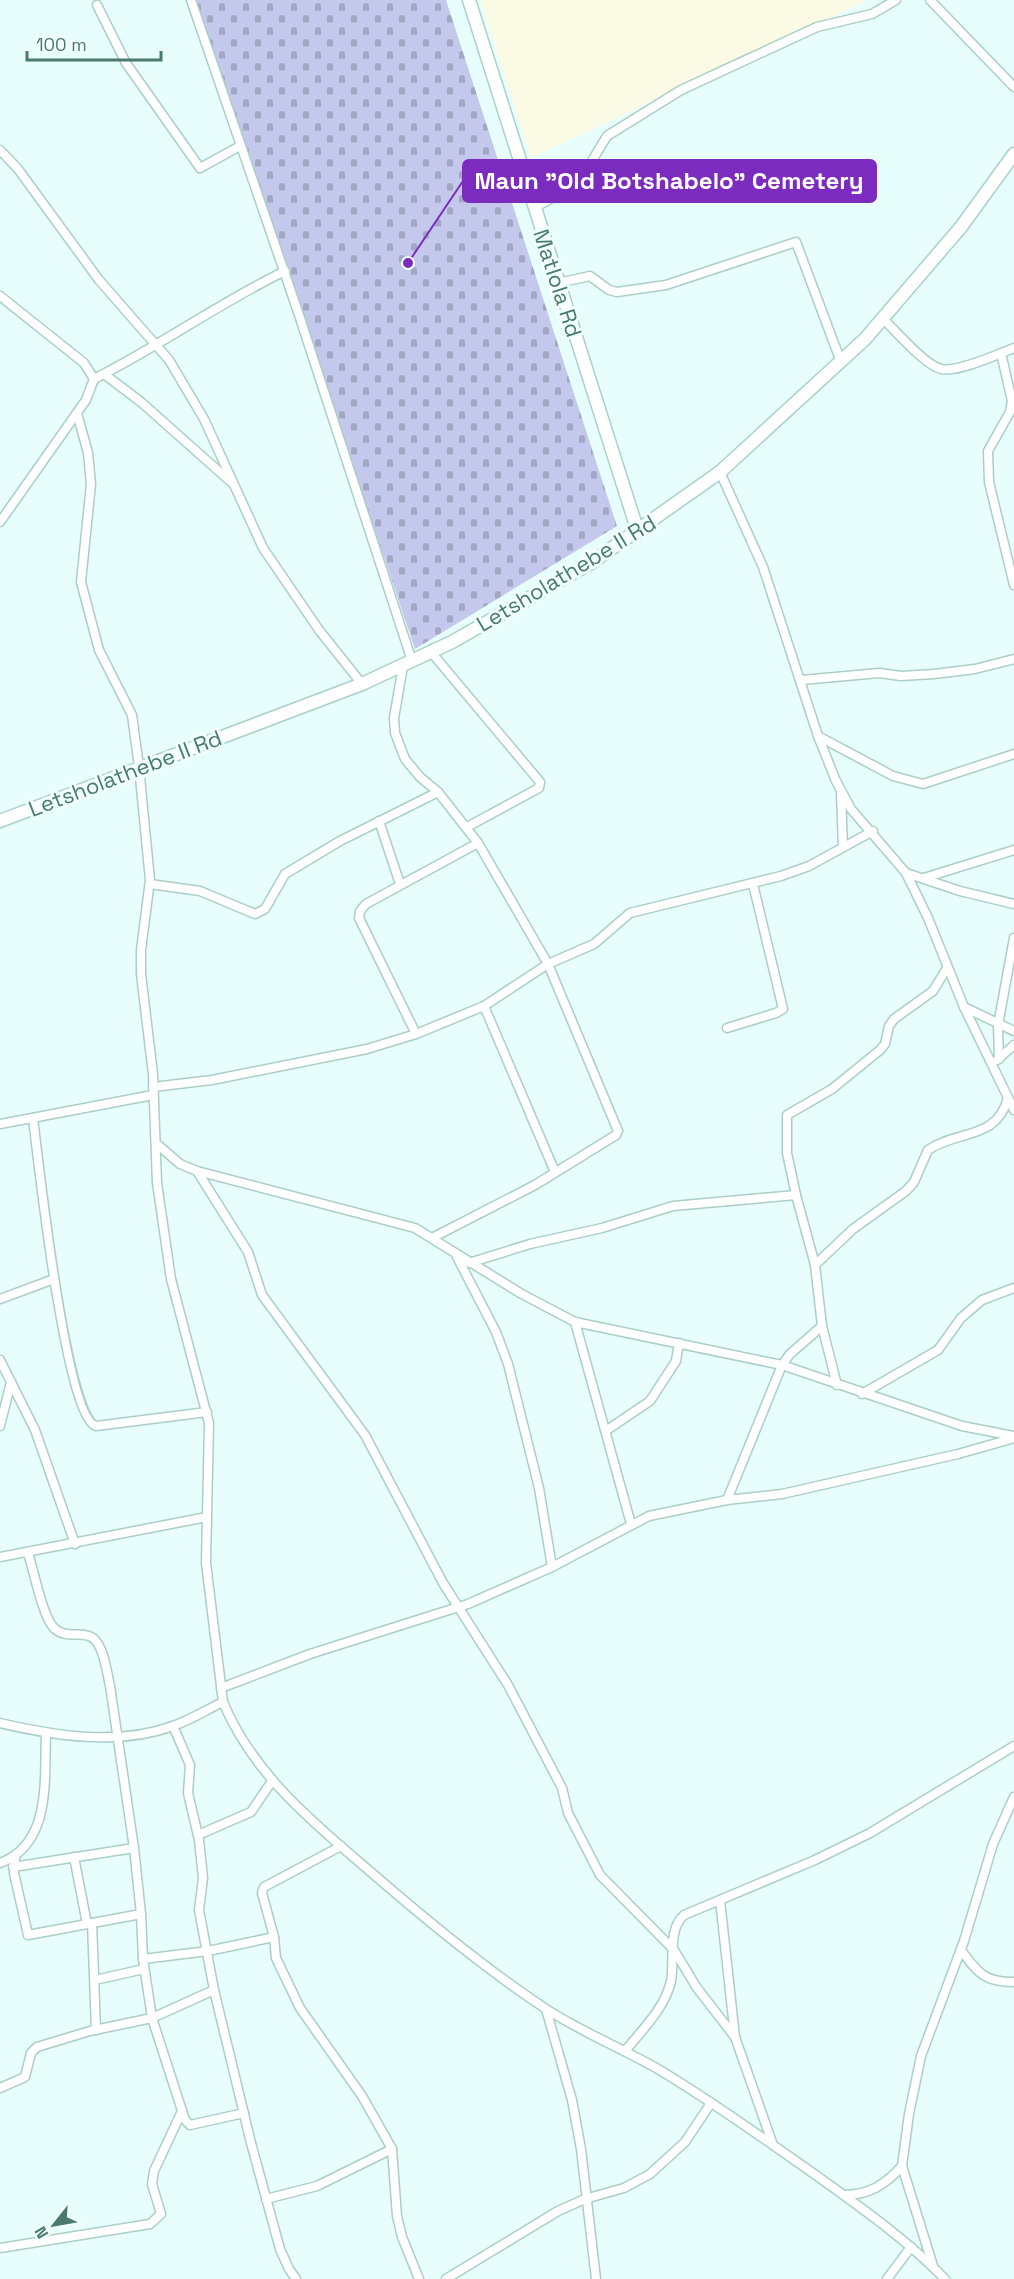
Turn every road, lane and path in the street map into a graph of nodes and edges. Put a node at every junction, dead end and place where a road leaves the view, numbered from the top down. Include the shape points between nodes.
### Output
1 (191, 0) edge
2 (469, 0) edge
3 (896, 0) edge
4 (930, 0) edge
5 (97, 5) dead end
6 (1014, 87) edge
7 (240, 146) junction
8 (0, 150) edge
9 (1014, 154) edge
10 (534, 208) junction
11 (285, 271) junction
12 (558, 283) junction
13 (0, 296) edge
14 (884, 320) junction
15 (158, 345) junction
16 (1014, 348) edge
17 (1001, 353) junction
18 (841, 362) junction
19 (104, 374) junction
20 (94, 379) junction
21 (77, 412) junction
22 (720, 472) junction
23 (234, 484) junction
24 (0, 522) edge
25 (638, 532) junction
26 (1014, 585) edge
27 (430, 652) junction
28 (1014, 659) edge
29 (407, 664) junction
30 (802, 680) junction
31 (362, 684) junction
32 (818, 736) junction
33 (1014, 754) edge
34 (140, 767) junction
35 (841, 791) junction
36 (438, 792) junction
37 (0, 821) edge
38 (379, 821) junction
39 (467, 827) junction
40 (873, 831) junction
41 (478, 843) junction
42 (843, 847) junction
43 (1014, 850) edge
44 (906, 873) junction
45 (923, 879) junction
46 (753, 884) junction
47 (150, 885) junction
48 (400, 885) junction
49 (1014, 904) edge
50 (1014, 938) edge
51 (548, 964) junction
52 (946, 968) junction
53 (484, 1006) junction
54 (964, 1007) junction
55 (998, 1025) junction
56 (727, 1028) dead end
57 (1014, 1031) edge
58 (416, 1034) junction
59 (1014, 1045) edge
60 (995, 1062) junction
61 (153, 1091) junction
62 (1008, 1098) junction
63 (1014, 1110) edge
64 (33, 1118) junction
65 (0, 1124) edge
66 (158, 1145) junction
67 (197, 1171) junction
68 (555, 1172) junction
69 (796, 1195) junction
70 (432, 1238) junction
71 (455, 1255) junction
72 (469, 1263) junction
73 (815, 1265) junction
74 (54, 1280) junction
75 (1014, 1288) edge
76 (0, 1299) edge
77 (575, 1322) junction
78 (822, 1326) junction
79 (679, 1342) junction
80 (0, 1360) edge
81 (782, 1365) junction
82 (11, 1382) junction
83 (837, 1384) junction
84 (862, 1394) junction
85 (207, 1412) junction
86 (0, 1426) edge
87 (607, 1430) junction
88 (1013, 1439) edge
89 (727, 1500) junction
90 (207, 1517) junction
91 (631, 1524) junction
92 (75, 1544) junction
93 (28, 1553) junction
94 (0, 1557) edge
95 (552, 1567) junction
96 (459, 1607) junction
97 (221, 1688) junction
98 (223, 1702) junction
99 (0, 1724) edge
100 (173, 1726) junction
101 (46, 1734) junction
102 (117, 1737) junction
103 (1014, 1746) edge
104 (272, 1781) junction
105 (1014, 1797) edge
106 (198, 1835) junction
107 (341, 1846) junction
108 (134, 1848) junction
109 (74, 1857) junction
110 (14, 1862) junction
111 (0, 1863) edge
112 (720, 1900) junction
113 (141, 1914) junction
114 (89, 1923) junction
115 (274, 1937) junction
116 (674, 1950) junction
117 (961, 1950) junction
118 (208, 1951) junction
119 (143, 1959) junction
120 (144, 1969) junction
121 (95, 1980) junction
122 (1014, 1982) edge
123 (214, 1990) junction
124 (546, 2008) junction
125 (152, 2018) junction
126 (96, 2030) junction
127 (735, 2037) junction
128 (625, 2051) junction
129 (0, 2088) edge
130 (711, 2103) junction
131 (182, 2110) junction
132 (243, 2114) junction
133 (773, 2145) junction
134 (392, 2149) junction
135 (902, 2166) junction
136 (843, 2195) junction
137 (266, 2199) junction
138 (585, 2199) junction
139 (911, 2247) junction
140 (0, 2248) edge
141 (934, 2267) junction
142 (297, 2279) edge
143 (419, 2279) edge
144 (447, 2279) edge
145 (596, 2279) edge
146 (887, 2279) edge
147 (945, 2279) edge

1 - 7 street
2 - 10 street, Matlola Rd
3 - 10 street via 872,14 817,27 672,95 607,136 584,174 564,192
4 - 6 street
5 - 7 street via 126,63 200,168
7 - 11 street
8 - 15 street via 99,280
9 - 14 street, Letsholathebe II Rd via 961,227
10 - 12 street, Matlola Rd
11 - 15 street via 238,294
11 - 29 street
12 - 18 street via 590,276 617,292 666,285 796,242
12 - 25 street, Matlola Rd
13 - 20 street via 84,363
14 - 17 street via 941,369
14 - 18 street, Letsholathebe II Rd
15 - 19 street
15 - 23 street via 191,395
16 - 17 street
17 - 26 street via 1012,401 988,451 989,482
18 - 22 street, Letsholathebe II Rd
19 - 20 street
19 - 23 street
20 - 21 street
21 - 24 street
21 - 34 street via 91,484 81,582 99,650 132,715
22 - 25 street, Letsholathebe II Rd
22 - 30 street via 763,567
23 - 31 street via 272,564
25 - 27 street, Letsholathebe II Rd via 550,587
27 - 29 street, Letsholathebe II Rd
27 - 39 street via 540,782 539,788
28 - 30 street via 934,674 879,673
29 - 31 street, Letsholathebe II Rd
29 - 36 street via 394,718 397,739 411,768
30 - 32 street
31 - 34 street, Letsholathebe II Rd
32 - 33 street via 892,776 923,784
32 - 35 street
34 - 37 street, Letsholathebe II Rd
34 - 47 street
35 - 40 street via 851,809
35 - 42 street
36 - 38 street
36 - 39 street
38 - 47 street via 285,874 268,905 255,914 200,891
38 - 48 street
39 - 41 street
40 - 42 street
40 - 44 street
41 - 48 street
41 - 51 street
42 - 46 street via 809,866
43 - 45 street
44 - 45 street
44 - 52 street
45 - 49 street
46 - 51 street via 630,913 594,944
46 - 56 street via 783,1008
47 - 61 street via 141,962
48 - 58 street via 366,904 359,915
50 - 55 street
51 - 53 street
51 - 68 street via 618,1131
52 - 54 street
52 - 69 street via 933,991 894,1019 880,1050 832,1089 787,1115 787,1153
53 - 58 street
53 - 68 street
54 - 55 street
54 - 60 street
55 - 57 street
55 - 60 street
58 - 61 street via 367,1049
59 - 60 street
60 - 62 street
61 - 64 street
61 - 66 street
62 - 63 street
62 - 73 street via 1004,1113 993,1125 928,1150 906,1191 853,1229
64 - 65 street
64 - 74 street
66 - 67 street via 180,1164
66 - 85 street via 158,1183 171,1279
67 - 70 street via 396,1222
67 - 96 street via 248,1252 267,1302 365,1435
68 - 70 street
69 - 72 street via 673,1206
69 - 73 street
70 - 71 street
71 - 72 street
71 - 95 street via 496,1332 508,1365 539,1488
72 - 77 street
73 - 78 street
74 - 76 street
74 - 85 street via 77,1386 91,1424
75 - 84 street via 972,1307 943,1346
77 - 79 street
77 - 87 street
78 - 81 street
78 - 83 street
79 - 81 street
79 - 87 street via 676,1361 650,1401
80 - 82 street
81 - 83 street
81 - 89 street
82 - 86 street
82 - 92 street via 35,1430
83 - 84 street
84 - 88 street
85 - 90 street
87 - 91 street
88 - 89 street via 782,1494
89 - 91 street via 650,1516
90 - 92 street
90 - 97 street via 206,1569
91 - 95 street
92 - 93 street
93 - 94 street
93 - 102 street via 52,1626 66,1635 90,1636 99,1646 110,1686
95 - 96 street
96 - 97 street via 320,1650
96 - 116 street via 518,1703 562,1788 568,1813 600,1875
97 - 98 street
98 - 100 street
98 - 104 street via 243,1743
99 - 101 street
100 - 102 street
100 - 106 street via 190,1765 189,1793
101 - 102 street
101 - 110 street via 40,1821
102 - 108 street
103 - 112 street via 870,1833
104 - 106 street via 251,1812
104 - 107 street
105 - 117 street via 993,1844
106 - 118 street via 203,1878 199,1910
107 - 115 street via 262,1888
107 - 124 street via 435,1927
108 - 109 street
108 - 113 street
109 - 110 street
109 - 114 street
110 - 111 street
110 - 114 street via 27,1934
112 - 116 street via 678,1921
112 - 127 street
113 - 114 street
113 - 119 street
114 - 121 street
115 - 118 street
115 - 134 street via 276,1958 300,2008 362,2096
116 - 127 street
116 - 128 street via 671,1981 664,2000
117 - 122 street via 981,1975 996,1982
117 - 135 street via 921,2056
118 - 119 street
118 - 123 street
119 - 120 street
120 - 121 street
120 - 125 street
121 - 126 street
123 - 125 street
123 - 132 street
124 - 128 street
124 - 138 street via 572,2100
125 - 126 street
125 - 131 street
126 - 129 street via 38,2047 31,2053 25,2077
127 - 133 street
128 - 130 street
130 - 133 street
130 - 138 street via 685,2142 650,2174 624,2188
131 - 132 street via 190,2125
131 - 140 street via 154,2171 152,2184 161,2214 158,2220
132 - 137 street
133 - 136 street
134 - 137 street via 316,2186
134 - 143 street via 402,2237
135 - 136 street via 878,2188 860,2195
135 - 141 street
136 - 139 street
137 - 142 street via 280,2249
138 - 144 street via 558,2211
138 - 145 street
139 - 141 street
139 - 146 street
141 - 147 street

